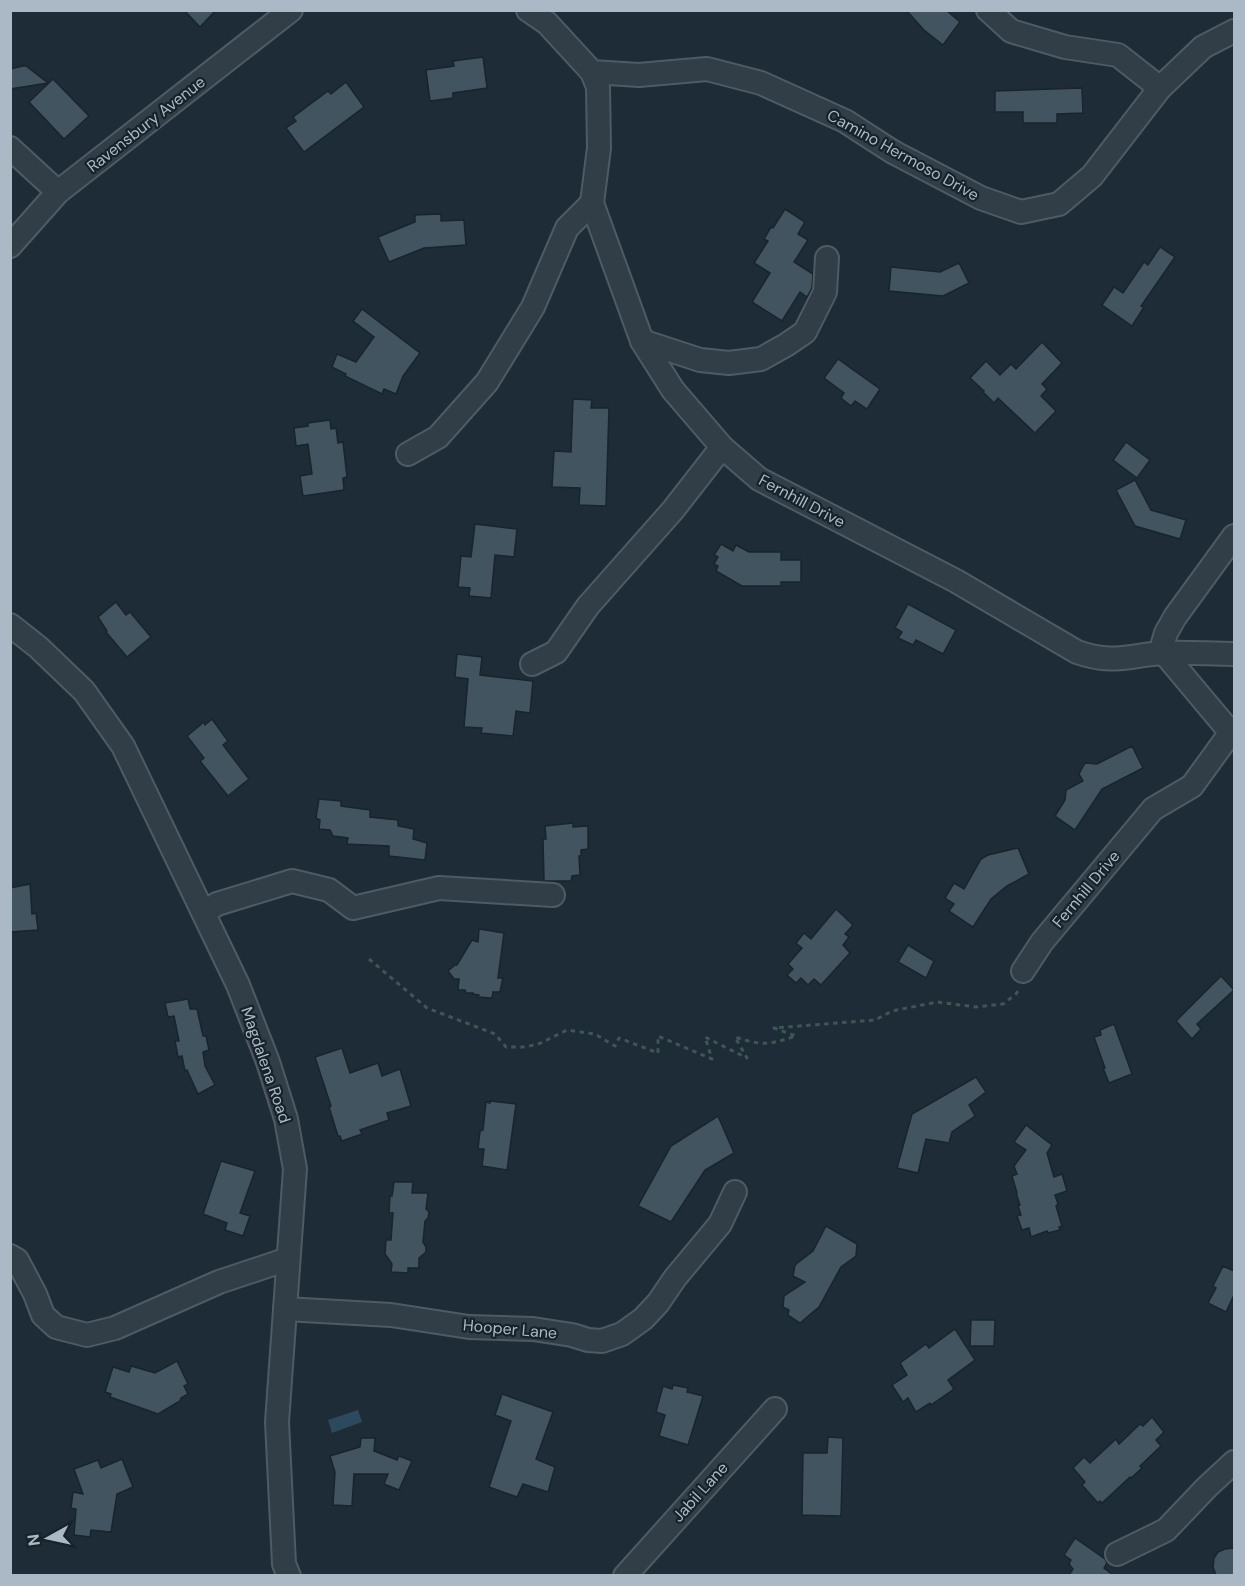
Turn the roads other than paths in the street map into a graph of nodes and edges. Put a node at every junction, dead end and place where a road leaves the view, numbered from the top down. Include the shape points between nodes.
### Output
1 (291, 10) edge
2 (528, 10) edge
3 (988, 10) edge
4 (1234, 31) edge
5 (592, 72) junction
6 (1160, 88) junction
7 (10, 148) edge
8 (58, 192) junction
9 (592, 203) junction
10 (10, 246) edge
11 (827, 258) dead end
12 (642, 341) junction
13 (722, 447) junction
14 (408, 454) dead end
15 (1234, 536) edge
16 (10, 625) edge
17 (1164, 653) junction
18 (1234, 654) edge
19 (532, 664) dead end
20 (554, 896) dead end
21 (204, 913) junction
22 (1023, 971) road end
23 (735, 1192) dead end
24 (10, 1256) edge
25 (288, 1259) junction
26 (285, 1308) junction
27 (775, 1408) dead end
28 (1234, 1462) edge
29 (1117, 1554) dead end
30 (289, 1575) edge
31 (625, 1575) edge

1 - 8 street, Ravensbury Avenue
2 - 5 street via 548,23
3 - 6 street via 1011,31 1065,47 1118,55
4 - 6 street, Camino Hermoso Drive via 1203,47
5 - 6 street, Camino Hermoso Drive via 639,75 706,69 761,83 845,121 893,152 981,198 1021,212 1059,204 1092,176
5 - 9 street, Fernhill Drive via 598,87 599,148
7 - 8 street
8 - 10 street, Ravensbury Avenue
9 - 12 street, Fernhill Drive
9 - 14 street via 567,228 533,307 487,382 438,437
11 - 12 street via 825,292 805,332 761,359 729,363 700,360
12 - 13 street, Fernhill Drive via 673,390
13 - 17 street, Fernhill Drive via 759,480 956,581 1077,652 1119,660
13 - 19 street via 673,510 588,606 556,652
15 - 17 street via 1175,617 1166,633
16 - 21 street, Magdalena Road via 84,691 123,746
17 - 18 street, Fernhill Drive
17 - 22 street, Fernhill Drive via 1229,735 1192,786 1153,809 1042,942
20 - 21 street via 440,888 353,908 329,890 292,881 217,904
21 - 25 street, Magdalena Road via 238,985 286,1119 295,1169
23 - 26 street, Hooper Lane via 720,1224 644,1319 622,1334 602,1341 533,1329 469,1327 391,1315
24 - 25 street via 17,1260 43,1315 56,1327 87,1335 115,1328 219,1282
25 - 26 street, Magdalena Road
26 - 30 street, Magdalena Road via 277,1422 284,1564
27 - 31 street, Jabil Lane
28 - 29 street via 1166,1530

